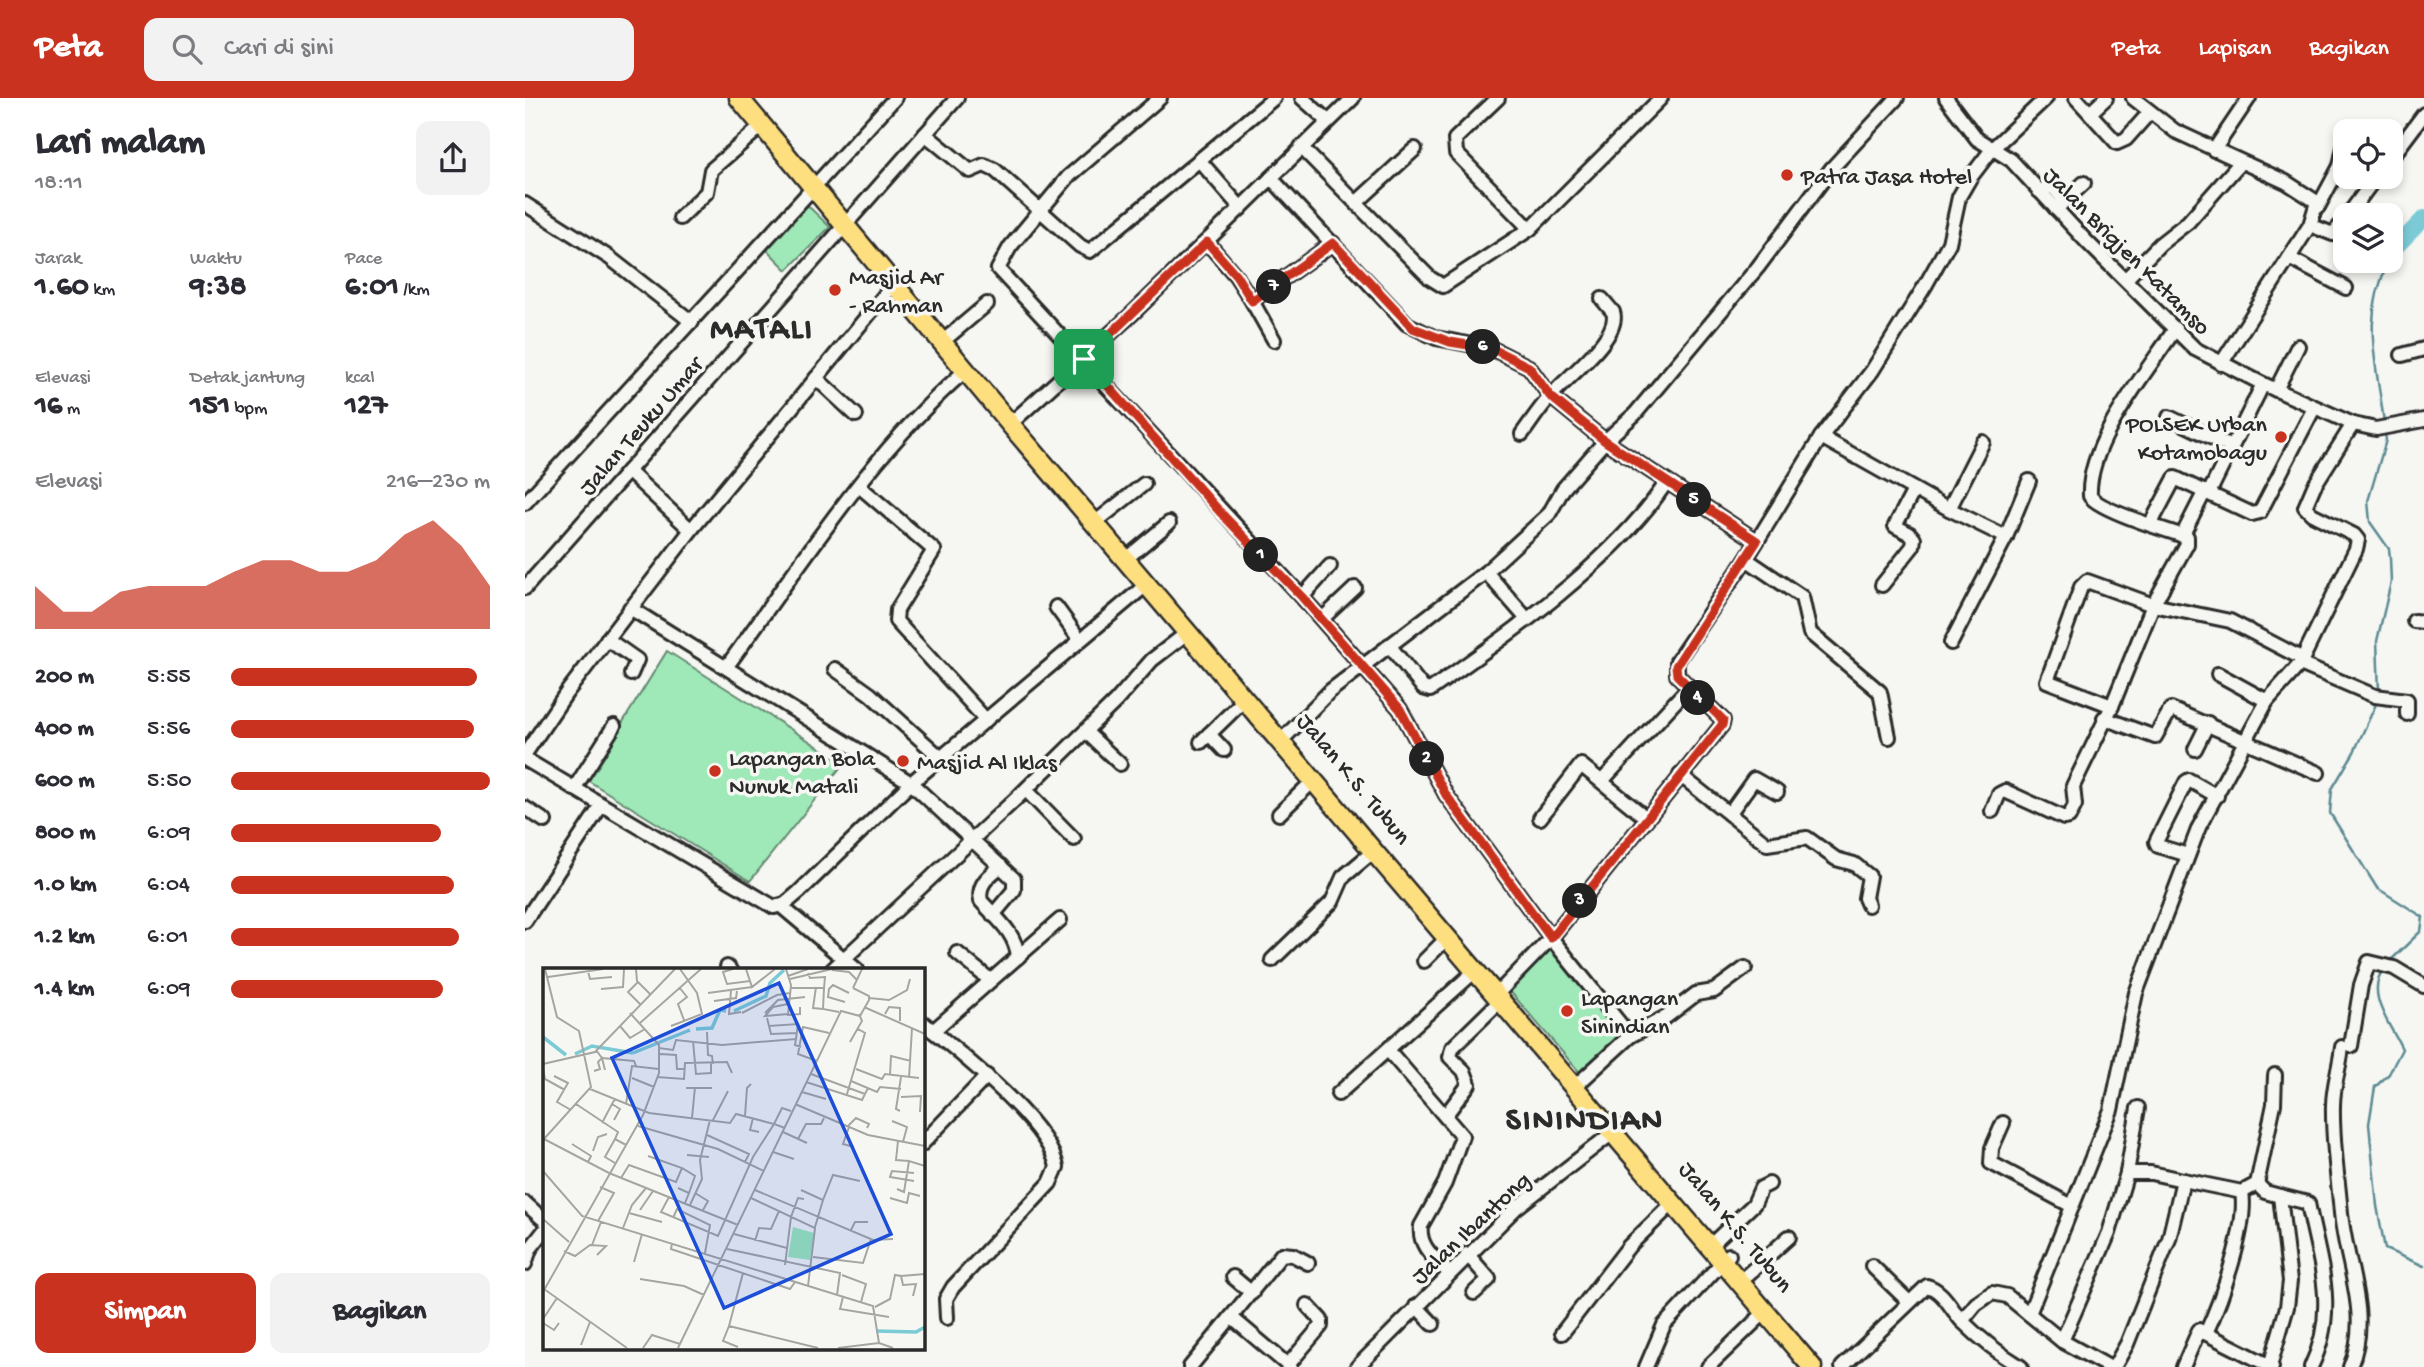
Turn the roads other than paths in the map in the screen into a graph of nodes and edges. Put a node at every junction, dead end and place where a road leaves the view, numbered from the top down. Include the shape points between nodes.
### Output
1 (739, 98) edge
2 (895, 98) edge
3 (957, 98) edge
4 (1160, 98) edge
5 (1273, 98) edge
6 (1302, 98) edge
7 (1353, 98) edge
8 (1498, 98) edge
9 (1661, 98) edge
10 (1897, 98) edge
11 (1946, 98) edge
12 (2046, 98) edge
13 (2076, 98) edge
14 (2106, 98) edge
15 (2133, 98) edge
16 (2249, 98) edge
17 (2090, 113) junction
18 (2149, 113) junction
19 (2424, 114) edge
20 (1328, 121) junction
21 (763, 125) junction
22 (925, 134) junction
23 (2403, 142) edge
24 (1301, 147) junction
25 (1993, 148) junction
26 (1415, 149) dead end
27 (2214, 150) junction
28 (1199, 160) junction
29 (2239, 163) junction
30 (1271, 178) junction
31 (2333, 179) edge
32 (2084, 183) dead end
33 (815, 188) junction
34 (1356, 203) junction
35 (525, 204) edge
36 (2061, 205) junction
37 (2318, 207) junction
38 (1039, 208) junction
39 (1241, 208) junction
40 (680, 218) dead end
41 (847, 225) junction
42 (2310, 225) junction
43 (1530, 229) junction
44 (2333, 234) edge
45 (1207, 242) junction
46 (1333, 243) junction
47 (2289, 258) junction
48 (2126, 279) junction
49 (893, 285) junction
50 (2346, 288) dead end
51 (1602, 299) dead end
52 (1252, 301) junction
53 (987, 304) dead end
54 (692, 321) junction
55 (2175, 329) junction
56 (948, 337) junction
57 (1274, 340) dead end
58 (2298, 346) dead end
59 (2424, 349) edge
60 (2402, 355) dead end
61 (1084, 359) junction
62 (2221, 364) junction
63 (965, 371) junction
64 (816, 378) junction
65 (2263, 384) junction
66 (2276, 390) junction
67 (1550, 396) junction
68 (2314, 408) junction
69 (856, 415) dead end
70 (2169, 417) dead end
71 (2424, 420) edge
72 (1013, 422) junction
73 (2353, 424) junction
74 (1522, 433) dead end
75 (1821, 437) junction
76 (1605, 441) junction
77 (1983, 442) dead end
78 (2231, 447) junction
79 (628, 471) junction
80 (2029, 481) dead end
81 (1666, 483) junction
82 (1144, 484) dead end
83 (859, 486) junction
84 (1914, 490) junction
85 (2207, 492) junction
86 (525, 503) edge
87 (1949, 509) junction
88 (1102, 517) junction
89 (1169, 523) dead end
90 (2151, 523) junction
91 (691, 530) junction
92 (2182, 536) junction
93 (2006, 537) junction
94 (1757, 541) junction
95 (1133, 553) junction
96 (1746, 559) junction
97 (1330, 566) dead end
98 (1486, 572) junction
99 (1146, 585) junction
100 (1882, 585) dead end
101 (525, 588) edge
102 (1355, 588) dead end
103 (1302, 597) junction
104 (2153, 604) junction
105 (1056, 607) dead end
106 (630, 608) junction
107 (1526, 618) junction
108 (1322, 619) junction
109 (1188, 633) junction
110 (607, 639) junction
111 (1080, 640) junction
112 (1951, 643) dead end
113 (1389, 645) junction
114 (2302, 662) junction
115 (1362, 664) junction
116 (727, 666) junction
117 (835, 668) dead end
118 (631, 674) dead end
119 (2218, 674) dead end
120 (1688, 688) junction
121 (1244, 700) junction
122 (2267, 701) junction
123 (2112, 706) junction
124 (2407, 714) dead end
125 (2104, 718) junction
126 (986, 720) junction
127 (2208, 723) junction
128 (614, 726) dead end
129 (1086, 732) junction
130 (1889, 737) dead end
131 (1283, 739) junction
132 (2246, 740) junction
133 (2195, 749) dead end
134 (1224, 750) dead end
135 (525, 756) edge
136 (941, 758) junction
137 (1120, 764) dead end
138 (2318, 773) dead end
139 (1680, 775) junction
140 (1602, 780) junction
141 (1313, 781) junction
142 (911, 783) junction
143 (574, 789) junction
144 (1025, 790) junction
145 (1777, 792) dead end
146 (2217, 796) junction
147 (601, 806) junction
148 (525, 808) edge
149 (1992, 811) dead end
150 (1279, 814) dead end
151 (1728, 814) junction
152 (1645, 817) junction
153 (1540, 818) dead end
154 (545, 821) dead end
155 (972, 839) junction
156 (1074, 839) dead end
157 (1374, 851) junction
158 (2188, 855) junction
159 (1001, 866) junction
160 (1868, 905) dead end
161 (781, 906) junction
162 (993, 915) junction
163 (1060, 920) dead end
164 (525, 921) edge
165 (1447, 938) junction
166 (1551, 938) junction
167 (957, 953) dead end
168 (1018, 957) junction
169 (842, 959) junction
170 (1272, 960) dead end
171 (1424, 961) dead end
172 (834, 968) edge
173 (854, 968) edge
174 (1745, 968) dead end
175 (1475, 971) junction
176 (990, 980) junction
177 (2424, 986) edge
178 (1500, 995) junction
179 (924, 1024) edge
180 (933, 1031) junction
181 (1630, 1036) junction
182 (1388, 1050) junction
183 (2274, 1075) dead end
184 (987, 1076) junction
185 (1581, 1081) junction
186 (1338, 1094) dead end
187 (2138, 1108) dead end
188 (1445, 1115) junction
189 (2003, 1122) dead end
190 (1616, 1129) junction
191 (924, 1142) edge
192 (2127, 1173) junction
193 (2183, 1180) junction
194 (1769, 1184) dead end
195 (2257, 1184) junction
196 (2242, 1192) junction
197 (2280, 1196) junction
198 (1673, 1202) junction
199 (525, 1203) edge
200 (2072, 1206) junction
201 (543, 1219) edge
202 (543, 1232) edge
203 (1789, 1237) dead end
204 (1714, 1243) junction
205 (1467, 1254) junction
206 (525, 1264) edge
207 (1308, 1264) dead end
208 (1872, 1266) dead end
209 (1449, 1273) junction
210 (1746, 1276) junction
211 (1233, 1277) dead end
212 (1252, 1293) junction
213 (1473, 1293) dead end
214 (1908, 1301) junction
215 (1307, 1305) dead end
216 (1416, 1306) junction
217 (1765, 1312) junction
218 (2029, 1314) junction
219 (1231, 1317) junction
220 (947, 1318) dead end
221 (1962, 1321) junction
222 (1433, 1324) dead end
223 (1562, 1332) dead end
224 (2206, 1333) junction
225 (2062, 1341) junction
226 (2250, 1361) edge
227 (1289, 1366) edge
228 (2271, 1366) edge
229 (1190, 1367) edge
230 (1357, 1367) edge
231 (1646, 1367) edge
232 (1707, 1367) edge
233 (1812, 1367) edge
234 (1823, 1367) edge
235 (1843, 1367) edge
236 (2021, 1367) edge
237 (2112, 1367) edge
238 (2183, 1367) edge
239 (2311, 1367) edge
240 (2350, 1367) edge

1 - 21 highway
2 - 33 street
3 - 22 street, Jalan Teuku Umar
4 - 38 street via 1078,167
5 - 28 street
6 - 20 street
7 - 20 street
8 - 43 street via 1453,145
9 - 43 street
10 - 76 street via 1832,167 1674,369
11 - 25 street, Jalan Brigjen Katamso via 1977,139
12 - 25 street
13 - 17 street
14 - 17 street
15 - 18 street
16 - 27 street
17 - 18 street via 2119,143
18 - 27 street
19 - 23 street
20 - 24 street
21 - 33 highway
21 - 40 street via 711,170 708,192
22 - 38 street via 969,171 989,166
22 - 41 street, Jalan Teuku Umar
24 - 30 street
24 - 34 street
25 - 36 street, Jalan Brigjen Katamso via 2011,160 2039,191 2052,186
25 - 75 street via 1959,197 1949,243 1925,286 1872,371
26 - 34 street
27 - 29 street
28 - 38 street via 1093,250 1080,246
28 - 39 street
29 - 37 street via 2302,191 2316,199
29 - 48 street via 2188,222
30 - 39 street
30 - 46 street
31 - 37 street
32 - 36 street
33 - 41 highway
33 - 54 street
34 - 43 street via 1443,286
35 - 54 street via 564,227
36 - 48 street, Jalan Brigjen Katamso
37 - 42 street
38 - 61 street via 998,262 998,269
39 - 45 street
41 - 49 highway, Jalan K.S. Tubun
41 - 56 highway, Jalan K.S. Tubun
41 - 79 street, Jalan Teuku Umar
42 - 44 street
42 - 47 street
45 - 52 street
45 - 61 street
46 - 52 street
46 - 67 street via 1413,328 1515,359 1529,367
47 - 50 street
47 - 62 street
48 - 55 street, Jalan Brigjen Katamso
49 - 63 highway, Jalan K.S. Tubun
49 - 64 street
51 - 67 street via 1615,317 1612,325 1586,363
52 - 57 street
53 - 56 street
54 - 86 street
55 - 62 street, Jalan Brigjen Katamso via 2195,349
55 - 90 street via 2112,426 2090,482 2095,503
56 - 72 highway, Jalan K.S. Tubun
58 - 66 street
59 - 60 street
61 - 72 street
61 - 103 street
62 - 65 street, Jalan Brigjen Katamso
63 - 72 highway, Jalan K.S. Tubun
63 - 83 street via 905,427
64 - 69 street
64 - 91 street
65 - 66 street, Jalan Brigjen Katamso
65 - 78 street
66 - 68 street, Jalan Brigjen Katamso
67 - 74 street
67 - 76 street
68 - 73 street, Jalan Brigjen Katamso
68 - 85 street via 2260,512 2252,514
70 - 78 street
71 - 73 street, Jalan Brigjen Katamso via 2376,429
72 - 88 highway, Jalan K.S. Tubun
72 - 99 highway, Jalan K.S. Tubun
73 - 114 street via 2305,506 2354,535 2358,544
75 - 84 street
75 - 94 street
76 - 81 street
76 - 98 street via 1563,489 1549,514
77 - 87 street
78 - 85 street
79 - 91 street
79 - 101 street, Jalan Teuku Umar
80 - 93 street
81 - 94 street
81 - 107 street via 1628,533
82 - 88 street
83 - 116 street
83 - 126 street via 934,550 897,610 897,621
84 - 87 street
84 - 100 street via 1895,526 1910,534 1913,547
85 - 90 street via 2173,479
85 - 92 street
87 - 93 street
88 - 95 highway, Jalan K.S. Tubun
89 - 95 street
90 - 92 street
91 - 106 street
92 - 104 street via 2188,538 2183,556
93 - 112 street
94 - 96 street
95 - 131 highway, Jalan K.S. Tubun
96 - 120 street via 1678,662 1677,675
96 - 130 street via 1802,597 1810,633 1877,688
97 - 103 street
98 - 107 street
98 - 113 street
99 - 109 highway, Jalan K.S. Tubun
99 - 111 street
102 - 108 street
103 - 108 street
104 - 114 street via 2230,621
104 - 123 street
104 - 123 street via 2087,581 2081,587 2047,681
105 - 111 street
106 - 110 street
106 - 116 street
107 - 113 street via 1429,691
108 - 115 street
109 - 121 highway, Jalan K.S. Tubun
109 - 129 street via 1152,660
110 - 118 street via 637,660
110 - 135 street
111 - 126 street
113 - 115 street
114 - 122 street
114 - 124 street via 2380,697 2407,700
115 - 131 street
115 - 166 street via 1400,709 1446,795
116 - 142 street
117 - 136 street
119 - 122 street
120 - 139 street via 1723,720 1712,740
120 - 140 street
121 - 131 highway, Jalan K.S. Tubun
121 - 134 street via 1205,738
122 - 132 street
123 - 125 street
125 - 127 street via 2151,737 2171,709
125 - 149 street via 2073,786 2075,805 2069,817 2005,791
126 - 136 street
127 - 132 street
127 - 133 street
128 - 143 street
129 - 137 street
129 - 144 street
131 - 141 highway, Jalan K.S. Tubun
131 - 178 highway, Jalan K.S. Tubun
132 - 138 street
132 - 146 street
135 - 143 street
136 - 142 street
139 - 151 street
139 - 152 street
140 - 152 street
140 - 153 street via 1581,765
141 - 150 street
141 - 157 highway, Jalan K.S. Tubun
142 - 155 street
142 - 161 street
143 - 147 street
144 - 155 street
144 - 156 street
145 - 151 street via 1753,779
146 - 158 street
146 - 158 street via 2186,782 2156,842
147 - 161 street via 753,895
147 - 164 street
148 - 154 street
151 - 160 street via 1767,844 1808,838 1836,859 1854,864 1869,876
152 - 166 street
155 - 159 street
155 - 169 street
157 - 165 highway, Jalan K.S. Tubun
157 - 170 street via 1343,877 1332,902
158 - 200 street via 2136,993 2111,1110
159 - 162 street via 981,887 981,901
159 - 162 street via 1016,885
161 - 169 street
162 - 168 street via 1011,934
163 - 168 street
165 - 171 street
165 - 175 highway, Jalan K.S. Tubun
166 - 178 street
166 - 181 street
167 - 176 street
168 - 176 street
169 - 172 street
169 - 173 street
174 - 181 street
175 - 178 highway, Jalan K.S. Tubun
175 - 182 street
176 - 180 street
177 - 240 street via 2388,966 2373,961 2367,966 2333,1104 2341,1217 2360,1308
178 - 185 highway, Jalan K.S. Tubun
178 - 188 street via 1453,1048 1450,1057 1469,1084
178 - 190 highway, Jalan K.S. Tubun
179 - 180 street
180 - 184 street
181 - 185 street
182 - 186 street
182 - 188 street
183 - 195 street via 2274,1104
184 - 191 street
184 - 220 street via 1047,1141 1057,1167 1050,1183 953,1287 946,1299
185 - 190 highway, Jalan K.S. Tubun
187 - 192 street
188 - 209 street via 1460,1132 1461,1143 1420,1234 1425,1248
189 - 200 street via 1991,1163
190 - 198 highway, Jalan K.S. Tubun
190 - 204 highway, Jalan K.S. Tubun
190 - 205 street, Jalan Ibantong via 1516,1208
192 - 193 street
192 - 225 street via 2109,1233
193 - 196 street
193 - 237 street via 2169,1240 2127,1344
194 - 204 street
195 - 196 street
195 - 197 street
196 - 224 street via 2230,1268
197 - 228 street via 2290,1281
197 - 239 street via 2308,1203 2325,1272 2326,1313
198 - 204 highway, Jalan K.S. Tubun
198 - 223 street via 1629,1246
199 - 201 street
200 - 218 street
202 - 206 street
203 - 210 street
204 - 210 highway, Jalan K.S. Tubun
204 - 217 highway, Jalan K.S. Tubun
204 - 231 street via 1664,1325
205 - 209 street, Jalan Ibantong
205 - 213 street via 1489,1279
207 - 212 street via 1282,1254
208 - 214 street
209 - 216 street, Jalan Ibantong
210 - 234 highway, Jalan K.S. Tubun
211 - 212 street
212 - 219 street
214 - 221 street via 1921,1288 1931,1286
214 - 235 street
215 - 227 street via 1321,1325
216 - 222 street
216 - 230 street, Jalan Ibantong
217 - 232 street
217 - 233 highway, Jalan K.S. Tubun
218 - 221 street via 2007,1296 1991,1293
218 - 225 street
219 - 227 street
219 - 229 street
221 - 236 street
224 - 226 street
224 - 238 street via 2196,1333
225 - 237 street
226 - 228 street

